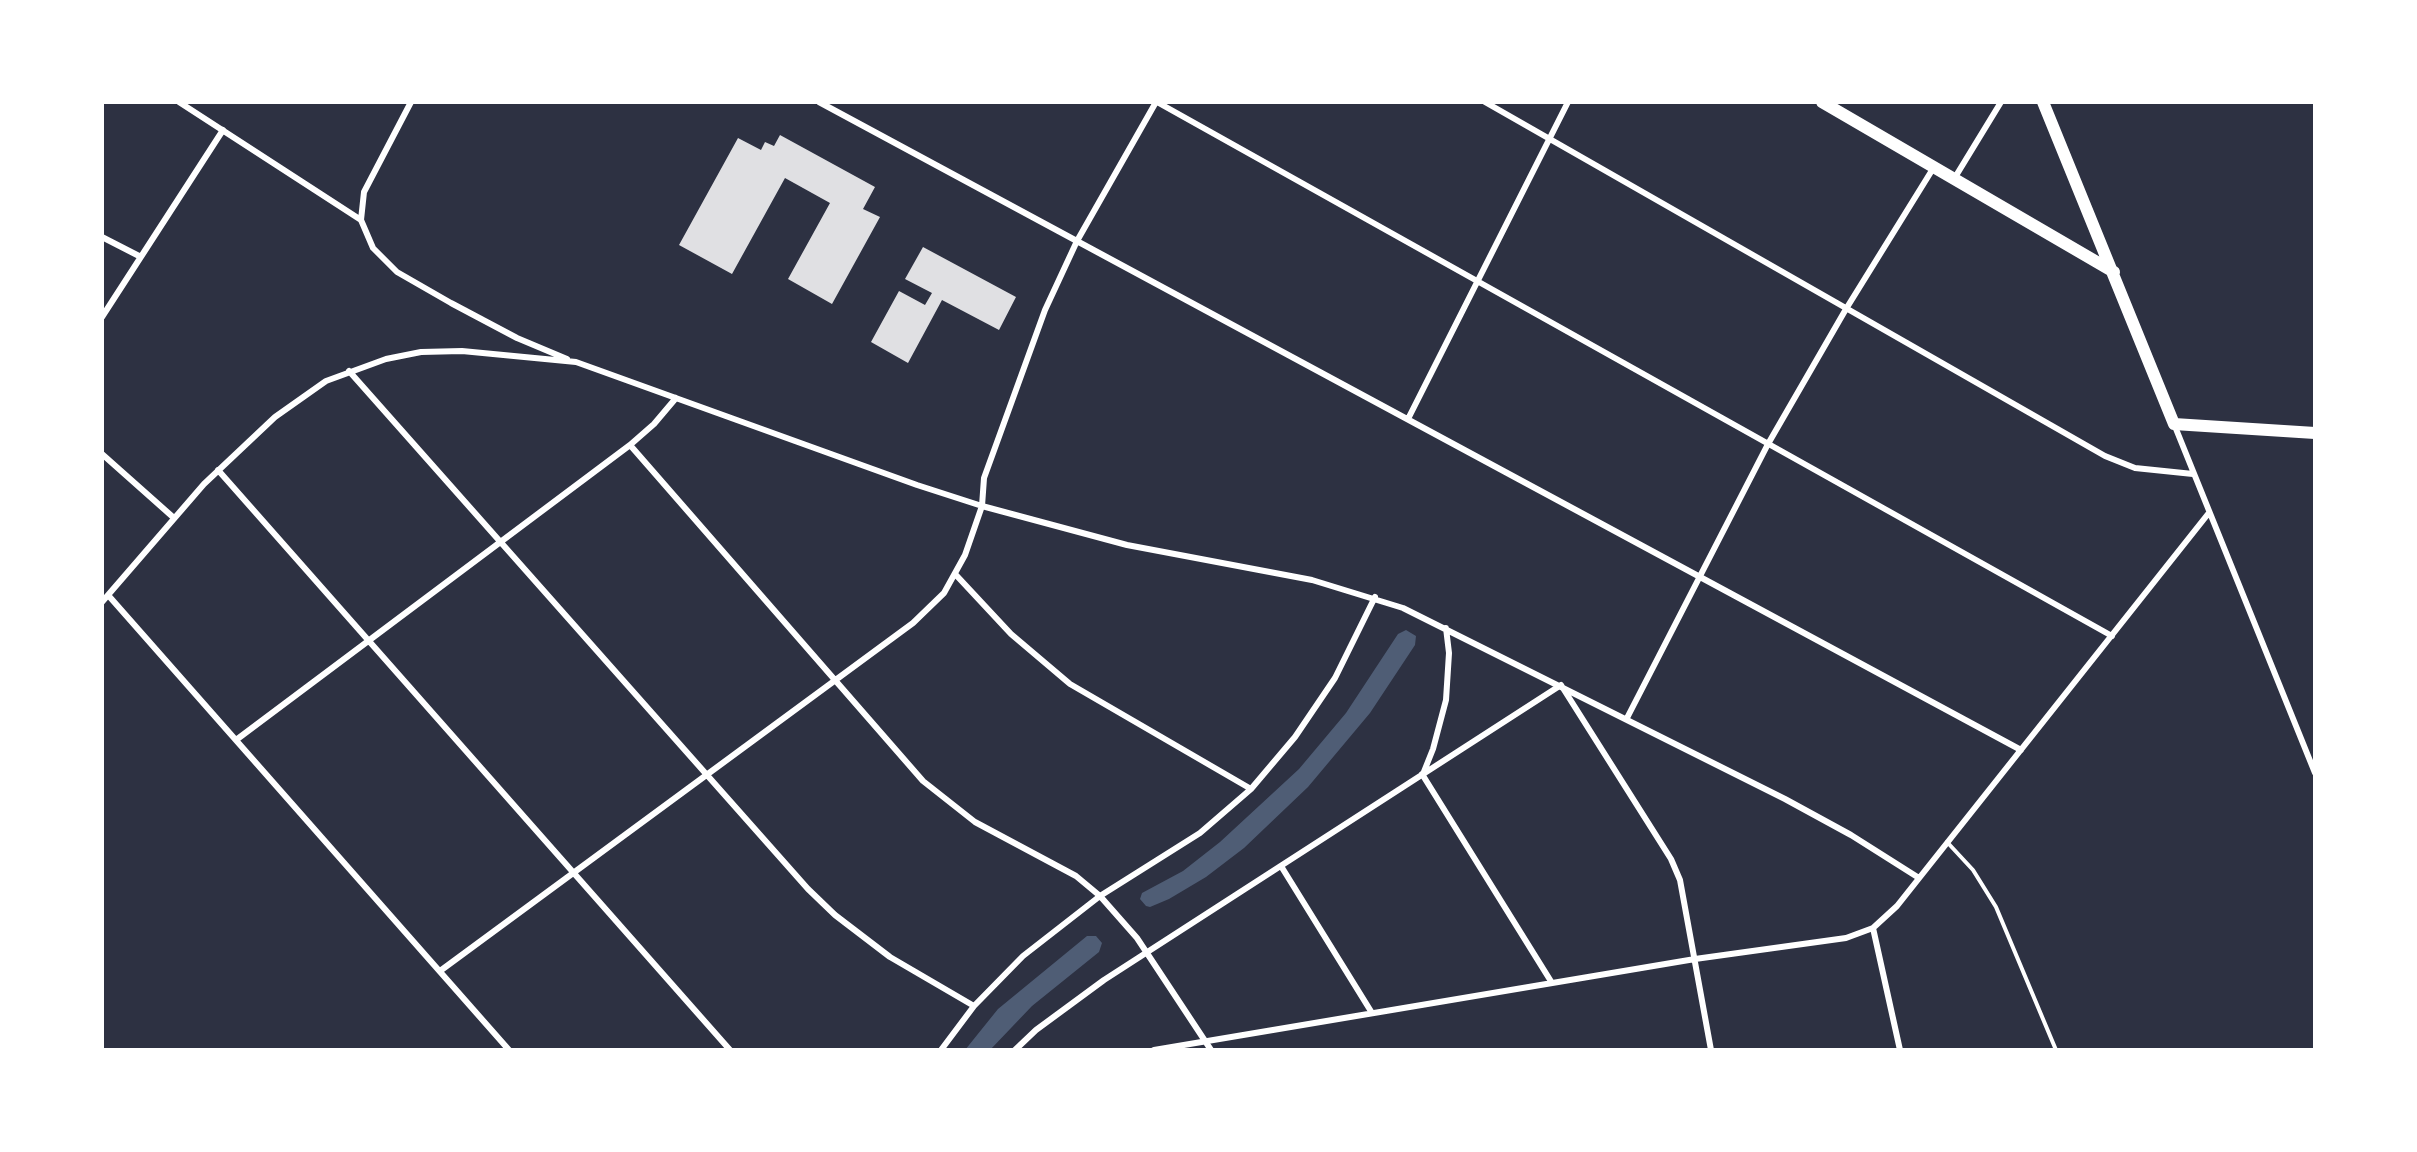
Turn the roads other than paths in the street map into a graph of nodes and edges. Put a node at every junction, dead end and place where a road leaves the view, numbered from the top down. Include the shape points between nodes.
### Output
1 (179, 102) edge
2 (411, 102) edge
3 (819, 102) edge
4 (1156, 102) edge
5 (1485, 102) edge
6 (1568, 102) edge
7 (1822, 102) edge
8 (2001, 102) edge
9 (2043, 102) edge
10 (223, 130) junction
11 (1549, 138) junction
12 (1934, 167) junction
13 (1954, 179) junction
14 (361, 220) junction
15 (102, 237) edge
16 (1077, 241) junction
17 (141, 257) junction
18 (2114, 272) junction
19 (1478, 281) junction
20 (1846, 309) junction
21 (102, 316) edge
22 (576, 362) junction
23 (349, 371) junction
24 (676, 398) junction
25 (1408, 420) junction
26 (2174, 424) junction
27 (2315, 433) edge
28 (1768, 444) junction
29 (630, 445) junction
30 (102, 454) edge
31 (218, 470) junction
32 (2193, 474) junction
33 (982, 506) junction
34 (2208, 514) junction
35 (174, 518) junction
36 (500, 542) junction
37 (956, 575) junction
38 (1700, 577) junction
39 (108, 595) junction
40 (1375, 597) junction
41 (102, 602) edge
42 (1446, 628) junction
43 (2112, 636) junction
44 (369, 640) junction
45 (834, 681) junction
46 (1561, 685) junction
47 (1627, 718) junction
48 (236, 740) junction
49 (2021, 750) junction
50 (2315, 773) edge
51 (1422, 774) junction
52 (705, 776) junction
53 (1251, 789) junction
54 (1947, 842) junction
55 (1281, 866) junction
56 (574, 872) junction
57 (1919, 878) junction
58 (1100, 896) junction
59 (1873, 928) junction
60 (1147, 952) junction
61 (1695, 959) junction
62 (440, 971) junction
63 (1552, 983) junction
64 (974, 1006) junction
65 (1372, 1013) junction
66 (1206, 1041) junction
67 (509, 1050) edge
68 (730, 1050) edge
69 (942, 1050) edge
70 (1015, 1050) edge
71 (1154, 1050) edge
72 (1211, 1050) edge
73 (1711, 1050) edge
74 (1900, 1050) edge
75 (2056, 1050) edge

1 - 10 street
2 - 14 street via 366,185
3 - 16 street
4 - 16 street
4 - 19 street
5 - 11 street
6 - 11 street
7 - 12 main road
8 - 13 street
9 - 18 main road
10 - 14 street
10 - 17 street
11 - 19 street
11 - 20 street
12 - 13 main road
12 - 20 street
13 - 18 main road
14 - 22 street via 373,248 398,272 485,321
15 - 17 street
16 - 25 street
16 - 33 street via 1045,310 984,478
17 - 21 street
18 - 26 main road
19 - 25 street
19 - 28 street
20 - 28 street
20 - 32 street via 2105,456 2135,468
22 - 23 street via 472,351 421,352
22 - 24 street
23 - 31 street via 300,397
23 - 36 street
24 - 29 street
24 - 33 street
25 - 38 street
26 - 27 main road
26 - 32 street
28 - 38 street
28 - 43 street
29 - 36 street
29 - 45 street
30 - 35 street
31 - 35 street
31 - 44 street
32 - 34 street
33 - 37 street
33 - 40 street via 1097,538 1312,580
34 - 43 street
34 - 50 street
35 - 39 street
36 - 44 street
36 - 52 street
37 - 45 street via 929,610
37 - 53 street via 1011,634 1070,684
38 - 47 street
38 - 49 street
39 - 41 street
39 - 48 street
40 - 42 street
40 - 53 street via 1322,698 1296,737
42 - 46 street
42 - 51 street via 1446,700 1436,741
43 - 49 street
44 - 48 street
44 - 56 street
45 - 52 street
45 - 58 street via 901,758 949,803 1003,838 1077,876
46 - 47 street
46 - 51 street
46 - 61 street via 1671,859 1686,902
47 - 57 street via 1821,817
48 - 62 street
49 - 54 street
51 - 55 street
51 - 63 street
52 - 56 street
52 - 64 street via 780,861 835,915 890,957
53 - 58 street via 1200,833
54 - 57 street
54 - 75 lane via 1973,870 1996,907
55 - 60 street
55 - 65 street
56 - 62 street
56 - 68 street
57 - 59 street
58 - 60 street
58 - 64 street via 1023,956
59 - 61 street via 1846,938
59 - 74 street
60 - 66 street
60 - 70 street via 1060,1012
61 - 63 street
61 - 73 street
62 - 67 street
63 - 65 street
64 - 69 street
65 - 66 street
66 - 71 street
66 - 72 street

